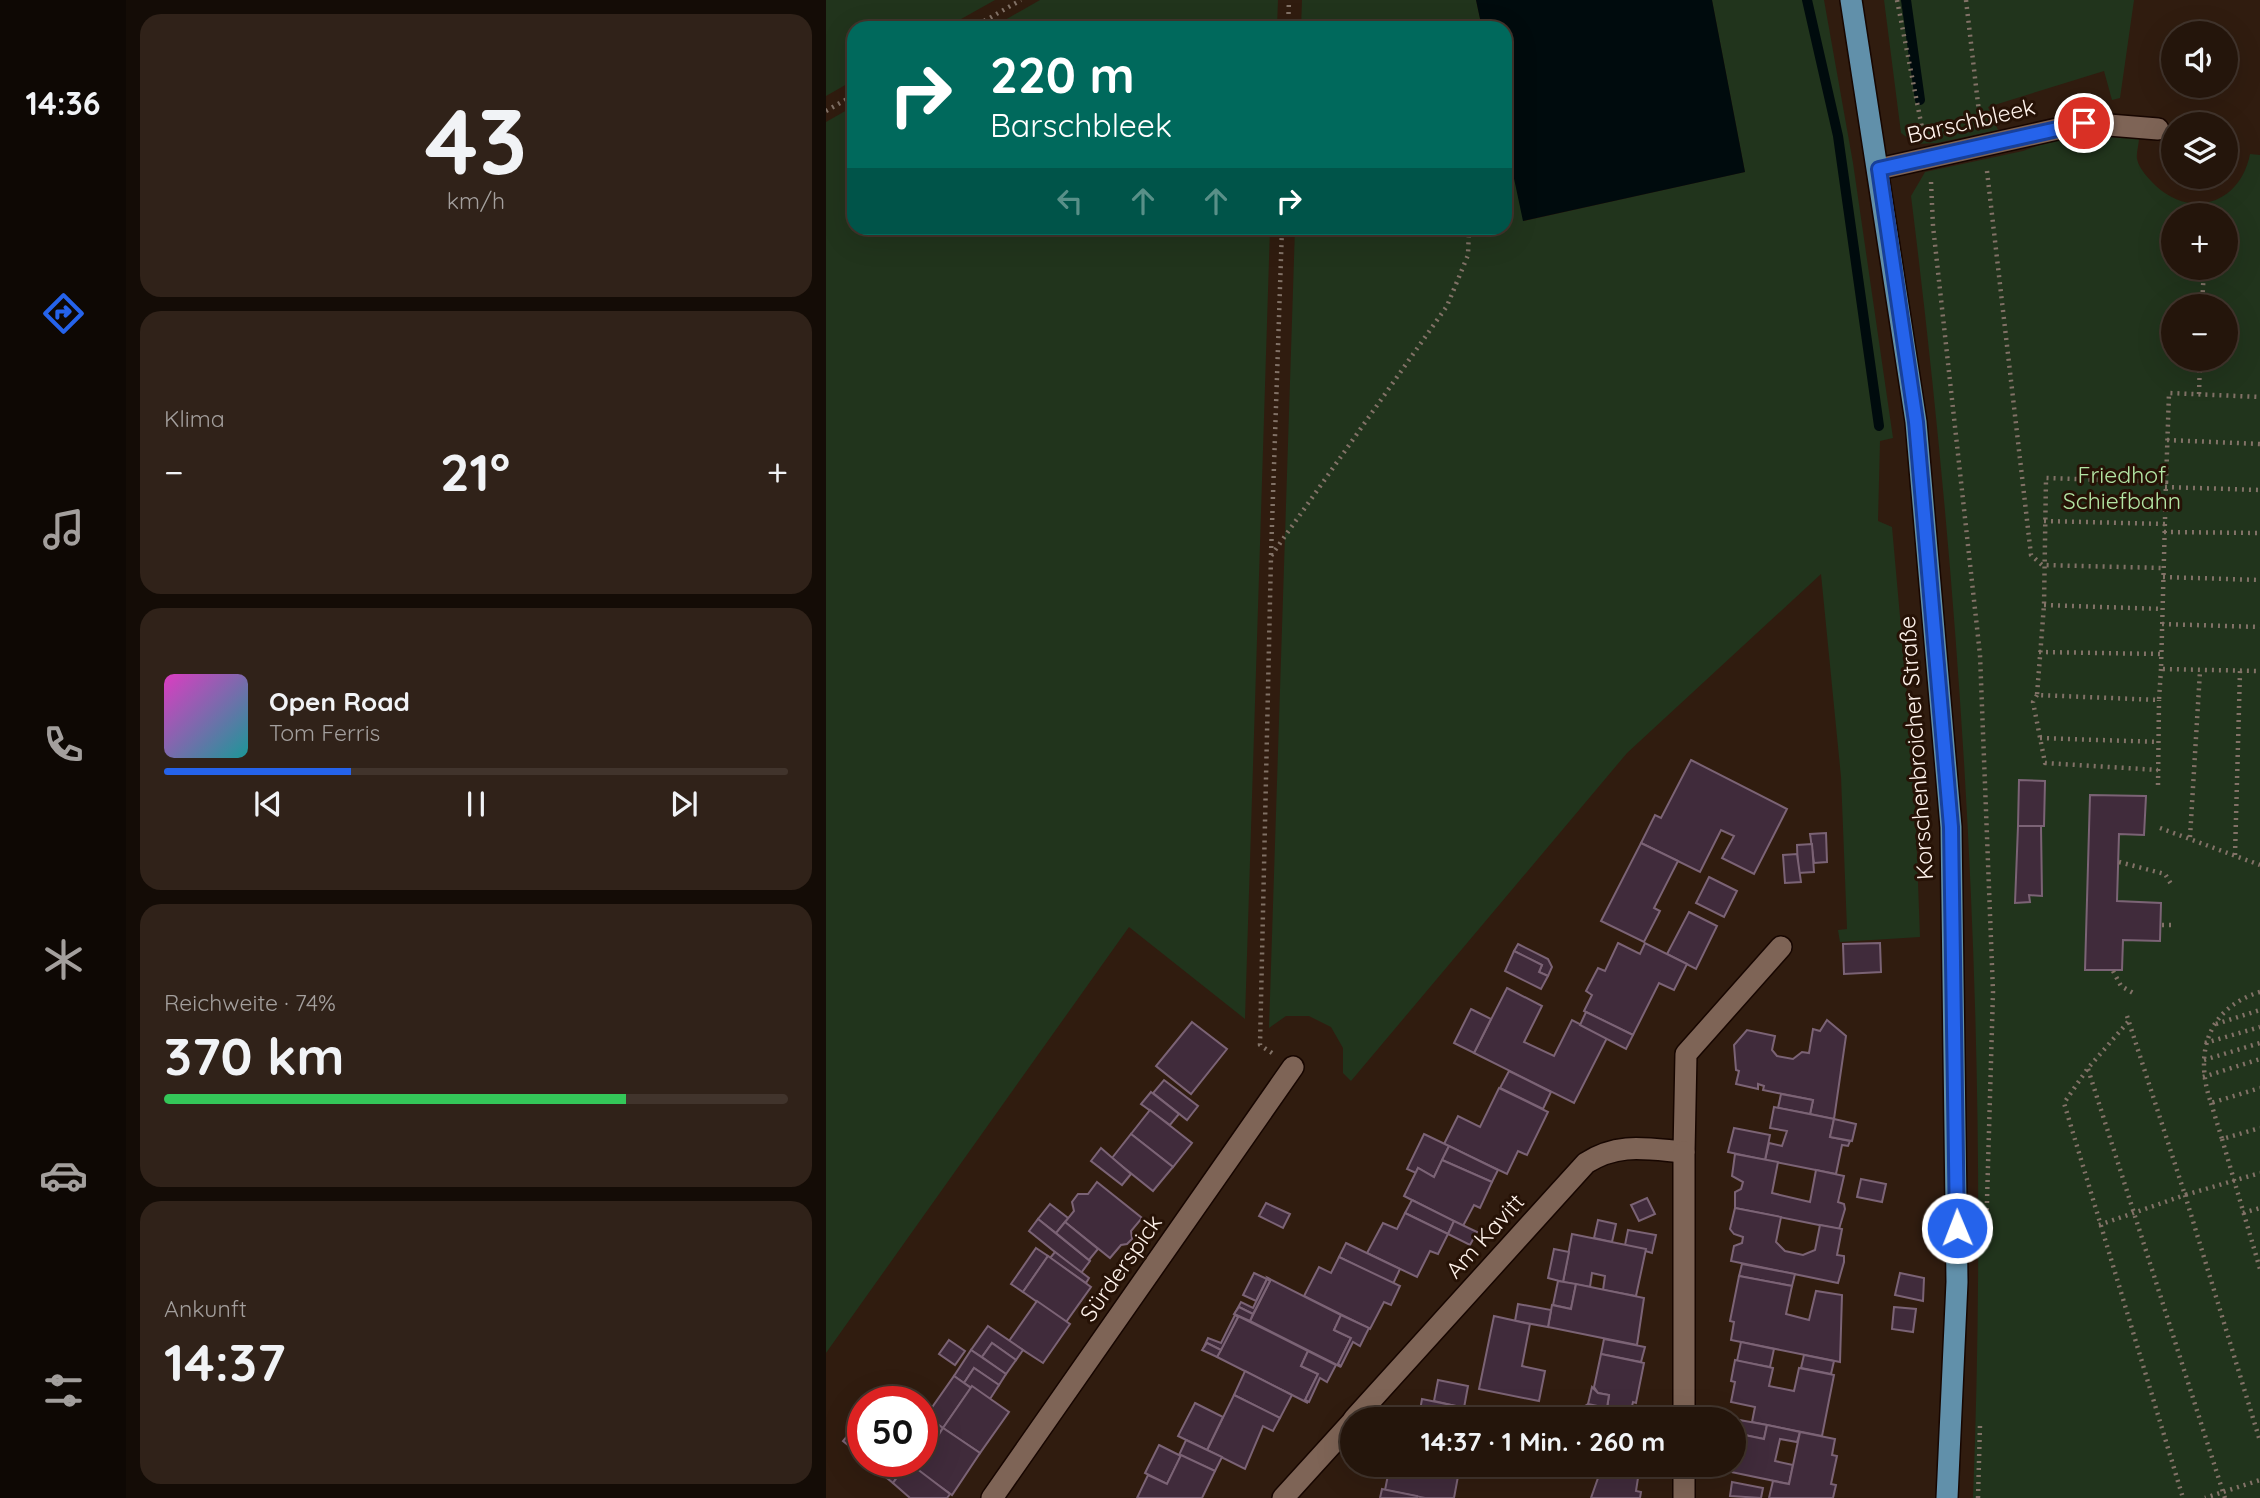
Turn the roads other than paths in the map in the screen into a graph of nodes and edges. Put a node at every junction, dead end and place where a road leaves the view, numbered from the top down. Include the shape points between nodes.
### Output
1 (1852, 0) edge
2 (2158, 129) dead end
3 (1879, 169) junction
4 (1781, 947) dead end
5 (1293, 1067) road end
6 (1684, 1152) junction
7 (1366, 1407) edge
8 (1684, 1407) edge
9 (1340, 1435) edge
10 (1684, 1477) edge
11 (992, 1498) edge
12 (1283, 1498) edge
13 (1684, 1498) edge
14 (1947, 1498) edge

1 - 3 main road, Korschenbroicher Straße
2 - 3 street, Barschbleek via 2084,123
3 - 14 main road, Korschenbroicher Straße via 1916,422 1951,827 1958,1282
4 - 6 street via 1686,1054
5 - 11 street, Sürderspick
6 - 7 street, Am Kavitt via 1604,1151 1586,1163
6 - 8 street
9 - 12 street, Am Kavitt
10 - 13 street

